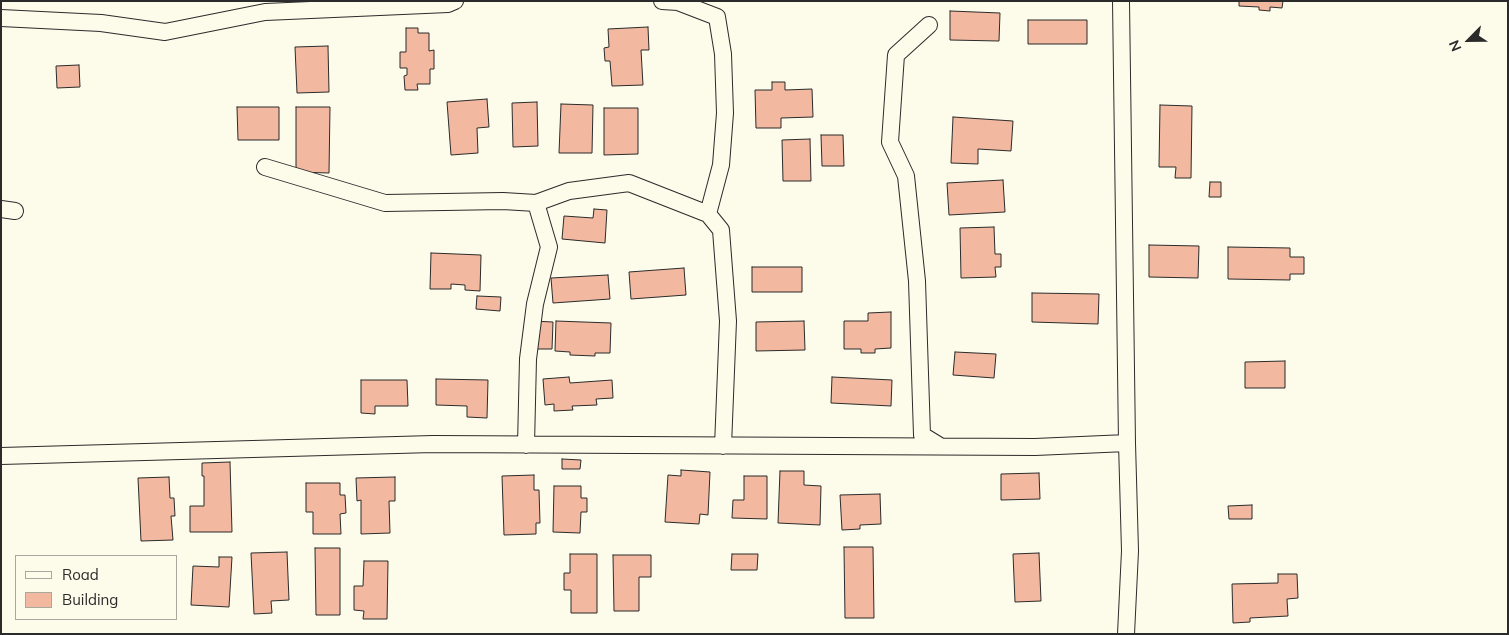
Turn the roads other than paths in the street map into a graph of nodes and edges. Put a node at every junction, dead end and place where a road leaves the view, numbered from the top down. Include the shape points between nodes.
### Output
1 (454, 1) edge
2 (662, 1) edge
3 (1120, 1) edge
4 (295, 6) edge
5 (1, 18) edge
6 (929, 24) dead end
7 (265, 167) dead end
8 (536, 204) junction
9 (708, 214) junction
10 (1127, 443) junction
11 (526, 445) junction
12 (723, 446) junction
13 (940, 446) junction
14 (1, 456) edge
15 (1126, 634) edge

1 - 4 street via 448,4
2 - 9 street via 678,2 717,17 723,54 725,113 721,165
3 - 10 street
4 - 5 street via 165,32 101,23
6 - 13 street via 896,55 890,142 906,176 917,281 922,435
7 - 8 street via 384,203 504,201
8 - 9 street via 568,191 629,183
8 - 11 street via 549,247 535,304 528,359
9 - 12 street via 721,230 728,321
10 - 13 street via 1035,447
10 - 15 street via 1130,551
11 - 12 street
11 - 14 street via 433,444
12 - 13 street

